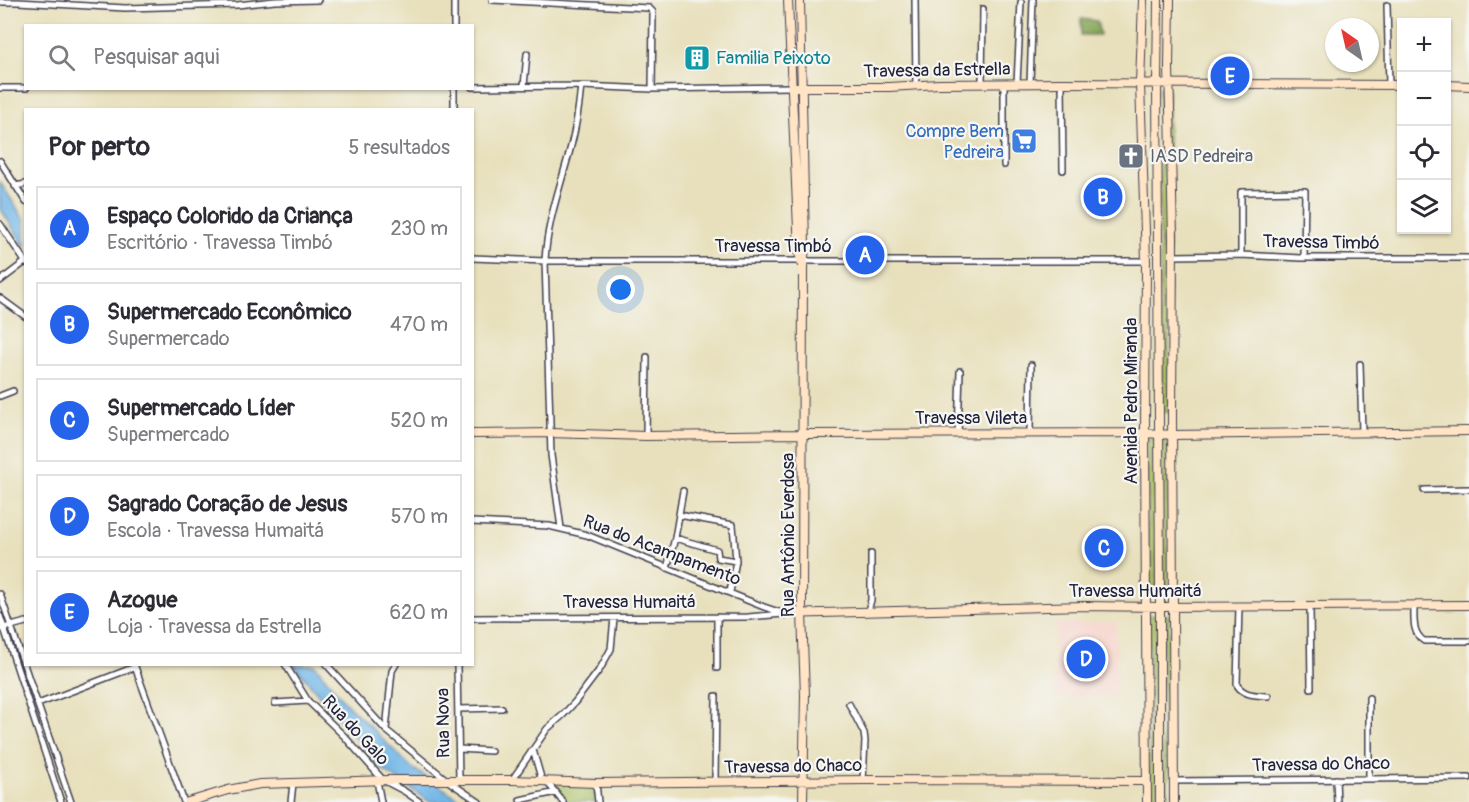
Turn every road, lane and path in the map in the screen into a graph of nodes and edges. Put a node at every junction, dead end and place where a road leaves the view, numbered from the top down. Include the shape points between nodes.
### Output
1 (318, 0) edge
2 (454, 0) edge
3 (492, 0) edge
4 (788, 0) edge
5 (800, 0) edge
6 (915, 0) edge
7 (1033, 0) edge
8 (1143, 0) edge
9 (1158, 0) edge
10 (1170, 0) edge
11 (0, 2) edge
12 (1022, 2) dead end
13 (1387, 5) dead end
14 (983, 9) dead end
15 (454, 24) edge
16 (527, 54) dead end
17 (1017, 83) junction
18 (1030, 83) junction
19 (1062, 83) junction
20 (982, 84) junction
21 (1004, 84) junction
22 (1140, 84) junction
23 (1156, 84) junction
24 (1170, 84) junction
25 (1389, 85) junction
26 (1397, 85) edge
27 (524, 86) junction
28 (581, 86) junction
29 (916, 86) junction
30 (1451, 86) edge
31 (1469, 86) edge
32 (474, 87) edge
33 (791, 87) junction
34 (0, 88) edge
35 (24, 88) edge
36 (801, 88) junction
37 (652, 89) junction
38 (454, 90) edge
39 (454, 108) edge
40 (0, 161) edge
41 (1004, 165) dead end
42 (1064, 170) dead end
43 (24, 184) edge
44 (15, 186) junction
45 (24, 199) edge
46 (0, 224) edge
47 (1241, 255) junction
48 (1173, 256) junction
49 (474, 258) edge
50 (1304, 258) junction
51 (1469, 258) edge
52 (24, 261) edge
53 (545, 261) junction
54 (1146, 261) junction
55 (802, 263) junction
56 (24, 264) edge
57 (0, 281) edge
58 (0, 298) edge
59 (24, 316) edge
60 (647, 357) dead end
61 (1030, 364) dead end
62 (1360, 364) dead end
63 (960, 371) dead end
64 (13, 391) dead end
65 (0, 396) edge
66 (1469, 431) edge
67 (1362, 432) junction
68 (550, 433) junction
69 (1030, 433) junction
70 (1144, 433) junction
71 (474, 434) edge
72 (803, 434) junction
73 (958, 434) junction
74 (1159, 434) junction
75 (1173, 435) junction
76 (646, 436) junction
77 (1469, 489) edge
78 (1424, 490) dead end
79 (683, 491) dead end
80 (679, 515) junction
81 (474, 522) edge
82 (561, 528) junction
83 (675, 538) junction
84 (871, 554) dead end
85 (736, 561) junction
86 (668, 567) junction
87 (730, 592) junction
88 (0, 594) edge
89 (1469, 605) edge
90 (1173, 606) junction
91 (1239, 606) junction
92 (1310, 606) junction
93 (1413, 606) junction
94 (1145, 607) junction
95 (1160, 607) junction
96 (868, 611) junction
97 (802, 613) junction
98 (785, 614) junction
99 (0, 616) edge
100 (717, 616) junction
101 (474, 618) edge
102 (614, 618) junction
103 (24, 622) edge
104 (11, 625) junction
105 (2, 628) edge
106 (1469, 641) edge
107 (24, 663) edge
108 (25, 666) edge
109 (134, 666) edge
110 (286, 666) edge
111 (328, 666) edge
112 (387, 666) edge
113 (395, 666) edge
114 (457, 666) edge
115 (717, 668) dead end
116 (392, 671) junction
117 (1311, 688) dead end
118 (716, 696) dead end
119 (1268, 696) dead end
120 (1369, 698) dead end
121 (308, 701) junction
122 (275, 703) dead end
123 (38, 704) junction
124 (849, 704) dead end
125 (502, 708) dead end
126 (458, 709) junction
127 (386, 730) junction
128 (459, 749) junction
129 (533, 750) junction
130 (491, 751) dead end
131 (1369, 778) junction
132 (1469, 778) edge
133 (1336, 779) junction
134 (383, 780) junction
135 (444, 780) junction
136 (459, 780) junction
137 (512, 780) junction
138 (863, 780) junction
139 (545, 781) junction
140 (803, 781) junction
141 (1146, 781) junction
142 (1174, 781) junction
143 (715, 782) junction
144 (293, 783) junction
145 (596, 783) junction
146 (556, 792) junction
147 (520, 800) dead end
148 (62, 802) edge
149 (71, 802) edge
150 (186, 802) edge
151 (291, 802) edge
152 (381, 802) edge
153 (420, 802) edge
154 (479, 802) edge
155 (563, 802) edge
156 (598, 802) edge
157 (803, 802) edge
158 (1147, 802) edge
159 (1160, 802) edge
160 (1174, 802) edge
161 (1337, 802) edge

1 - 11 street via 125,8
2 - 15 street
3 - 37 street via 649,8 653,12
4 - 33 street, Rua Antônio Everdosa
5 - 36 street, Rua Antônio Everdosa
6 - 29 street
7 - 18 street
8 - 22 street, Avenida Pedro Miranda
9 - 23 street, Avenida Pedro Miranda
10 - 24 street
12 - 17 street
13 - 25 street
14 - 20 street
16 - 27 street
17 - 18 street, Travessa da Estrella
17 - 21 street, Travessa da Estrella
18 - 19 street, Travessa da Estrella
19 - 22 street, Travessa da Estrella
19 - 42 street
20 - 21 street, Travessa da Estrella
20 - 29 street, Travessa da Estrella
21 - 41 street
22 - 23 street, Travessa da Estrella
22 - 54 street, Avenida Pedro Miranda
23 - 24 street, Travessa da Estrella
23 - 74 street, Avenida Pedro Miranda
24 - 25 street, Travessa da Estrella
24 - 48 street
25 - 26 street, Travessa da Estrella
27 - 28 street, Travessa da Estrella
27 - 32 street, Travessa da Estrella
28 - 37 street, Travessa da Estrella
28 - 53 street via 578,120 552,210
29 - 36 street, Travessa da Estrella
30 - 31 street
33 - 36 street, Travessa da Estrella
33 - 37 street, Travessa da Estrella
33 - 55 street, Rua Antônio Everdosa
34 - 35 street
36 - 55 street, Rua Antônio Everdosa
38 - 39 street
40 - 44 street
43 - 44 street
44 - 45 street
46 - 52 street
47 - 48 street, Travessa Timbó
47 - 50 street, Travessa Timbó
47 - 50 street via 1241,192 1305,191
48 - 75 street
49 - 53 street, Travessa Timbó
50 - 51 street, Travessa Timbó
53 - 55 street, Travessa Timbó
53 - 68 street
54 - 55 street, Travessa Timbó
54 - 70 street, Avenida Pedro Miranda
55 - 72 street, Rua Antônio Everdosa
56 - 57 street
58 - 59 street
60 - 76 street
61 - 69 street
62 - 67 street
63 - 73 street
64 - 65 street
66 - 67 street, Travessa Vileta
67 - 75 street, Travessa Vileta
68 - 71 street, Travessa Vileta
68 - 76 street, Travessa Vileta
68 - 82 street
69 - 70 street, Travessa Vileta
69 - 73 street, Travessa Vileta
70 - 74 street, Travessa Vileta
70 - 94 street, Avenida Pedro Miranda
72 - 73 street, Travessa Vileta
72 - 76 street, Travessa Vileta
72 - 97 street, Rua Antônio Everdosa
74 - 75 street, Travessa Vileta
74 - 95 street, Avenida Pedro Miranda
75 - 90 street
77 - 78 street
79 - 80 street
80 - 83 street
80 - 85 street via 733,525
81 - 82 street, Rua do Acampamento
82 - 86 street, Rua do Acampamento
83 - 85 street via 717,550 718,558
83 - 86 street
84 - 96 street
85 - 87 street
86 - 87 street, Rua do Acampamento
87 - 98 street, Rua do Acampamento
88 - 104 street
89 - 93 street, Travessa Humaitá
90 - 91 street, Travessa Humaitá
90 - 95 street, Travessa Humaitá
90 - 142 street
91 - 92 street, Travessa Humaitá
91 - 119 street via 1237,685 1246,694
92 - 93 street, Travessa Humaitá
92 - 117 street
93 - 106 street via 1415,631 1424,641
94 - 95 street, Travessa Humaitá
94 - 96 street, Travessa Humaitá
94 - 141 street, Avenida Pedro Miranda
95 - 159 street, Avenida Pedro Miranda
96 - 97 street, Travessa Humaitá
97 - 98 street, Rua do Acampamento
97 - 140 street, Rua Antônio Everdosa
98 - 100 street, Travessa Humaitá
99 - 105 street
100 - 102 street, Travessa Humaitá
100 - 115 street
101 - 102 street, Travessa Humaitá
102 - 129 street via 611,649 600,669
103 - 104 street
104 - 105 street
104 - 107 street
105 - 148 street
108 - 123 street
109 - 123 street
109 - 150 street
110 - 121 street, Rua do Galo
111 - 127 street
112 - 116 street
113 - 116 street
114 - 126 street, Rua Nova
116 - 127 street
118 - 143 street
120 - 131 street
121 - 122 street
121 - 134 street, Rua do Galo
123 - 149 street
124 - 138 street via 864,733
125 - 126 street
126 - 128 street, Rua Nova
127 - 135 street
128 - 130 street
128 - 136 street, Rua Nova
129 - 137 street
129 - 139 street
131 - 132 street, Travessa do Chaco
131 - 133 street, Travessa do Chaco
133 - 142 street, Travessa do Chaco
133 - 161 street
134 - 135 street, Travessa do Chaco
134 - 144 street, Travessa do Chaco
134 - 152 street
134 - 153 street, Rua do Galo
135 - 136 street, Travessa do Chaco
135 - 154 street
136 - 137 street, Travessa do Chaco
137 - 139 street, Travessa do Chaco
138 - 140 street, Travessa do Chaco
138 - 141 street, Travessa do Chaco
139 - 145 street, Travessa do Chaco
139 - 146 street
140 - 143 street, Travessa do Chaco
140 - 157 street, Rua Antônio Everdosa
141 - 158 street, Avenida Pedro Miranda
142 - 160 street
143 - 145 street, Travessa do Chaco
144 - 150 street, Travessa do Chaco via 260,784
144 - 151 street
145 - 156 street
146 - 147 street
146 - 155 street

